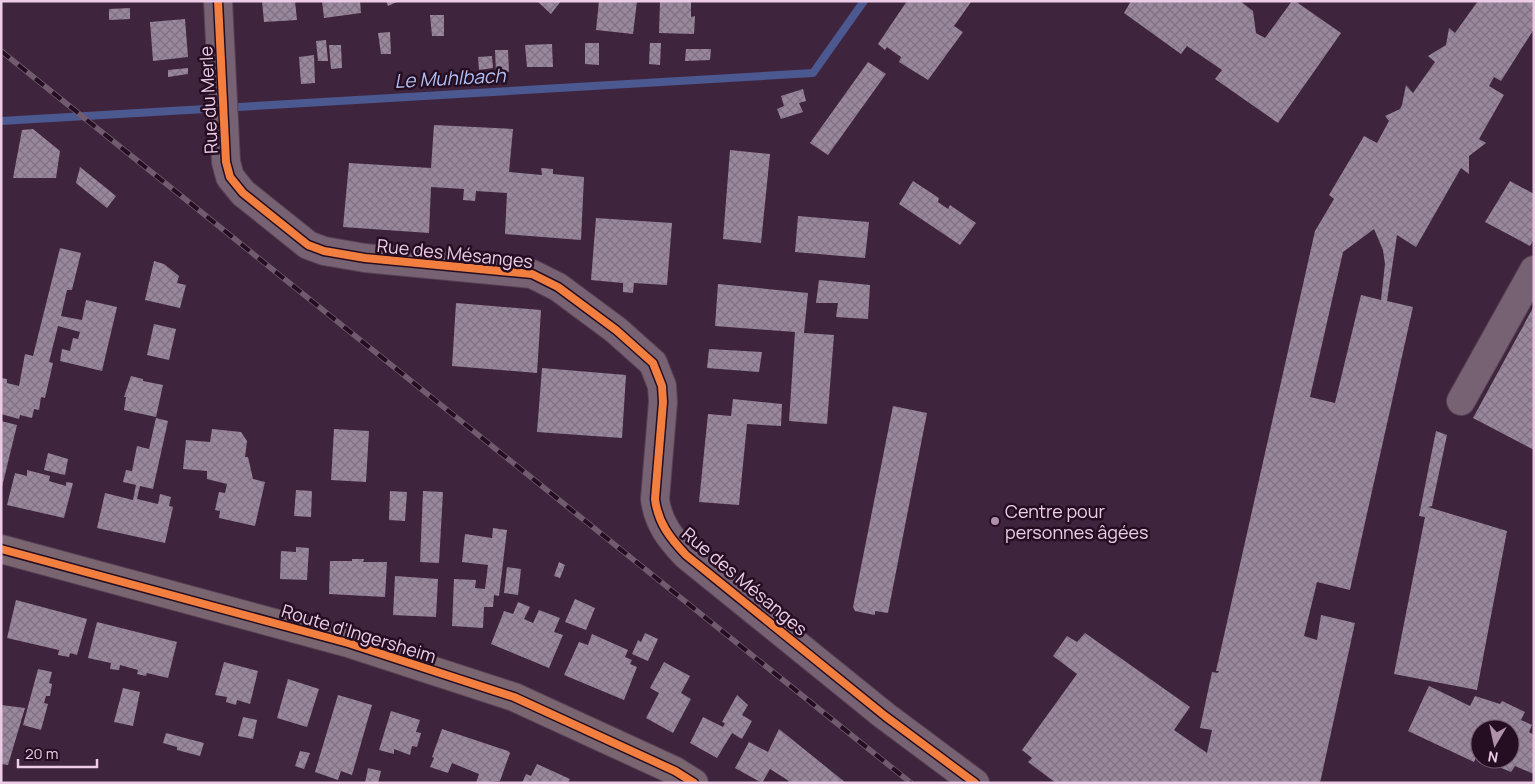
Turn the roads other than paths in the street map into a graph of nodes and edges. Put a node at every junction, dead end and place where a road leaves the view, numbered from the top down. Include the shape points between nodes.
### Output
1 (218, 1) edge
2 (242, 193) joint
3 (1534, 270) edge
4 (1461, 401) dead end
5 (1, 549) edge
6 (694, 783) edge
7 (975, 783) edge

1 - 2 street, Rue du Merle via 226,162 230,177
2 - 7 street, Rue des Mésanges via 296,238 324,251 532,274 558,287 616,330 644,353 658,373 662,402 655,499 657,512 672,541 885,716
3 - 4 street
5 - 6 main road, Route d'Ingersheim via 348,643 514,697 675,771

